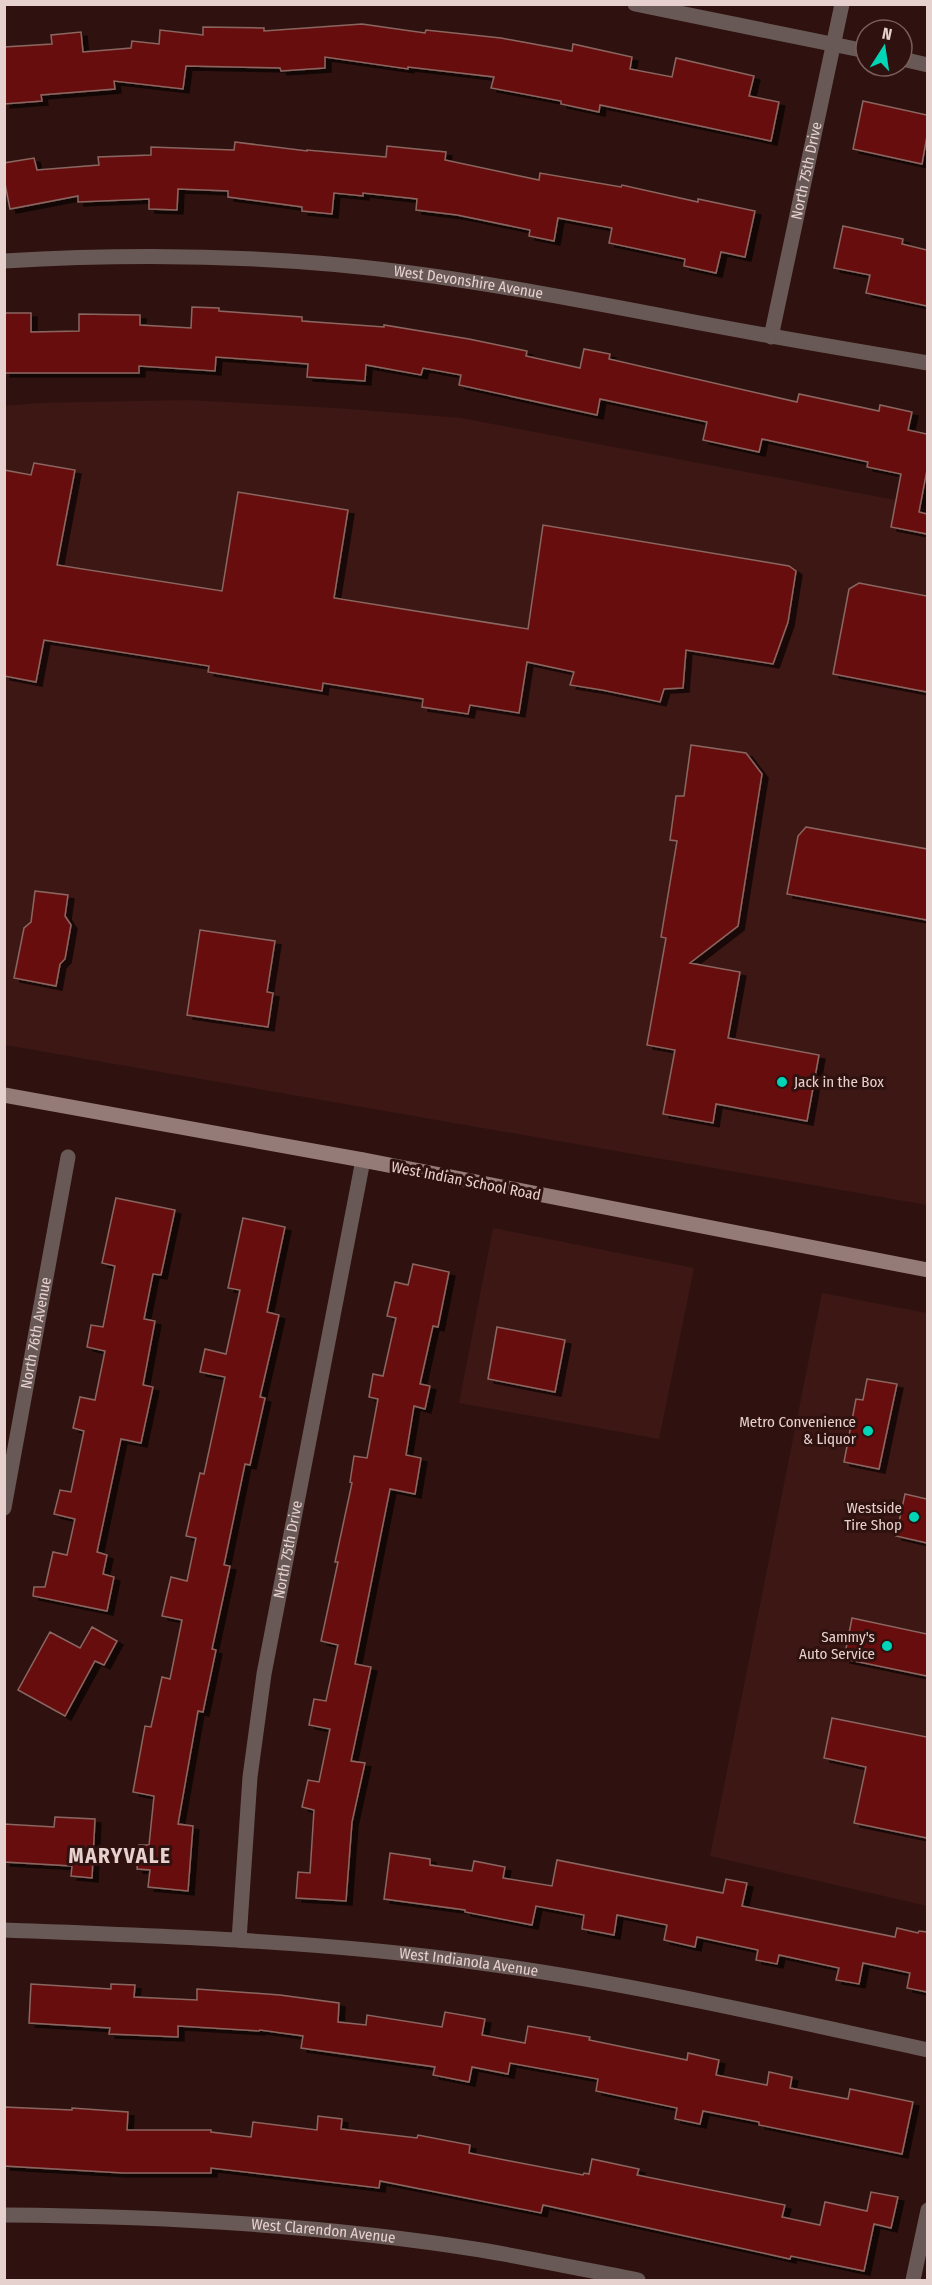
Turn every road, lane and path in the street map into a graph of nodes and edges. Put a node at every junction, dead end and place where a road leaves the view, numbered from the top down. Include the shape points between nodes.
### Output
1 (635, 4) edge
2 (842, 4) edge
3 (834, 44) junction
4 (854, 48) edge
5 (4, 261) edge
6 (771, 337) junction
7 (927, 363) edge
8 (4, 1095) edge
9 (68, 1157) dead end
10 (363, 1160) junction
11 (927, 1270) edge
12 (4, 1508) edge
13 (4, 1930) edge
14 (239, 1940) junction
15 (927, 2050) edge
16 (927, 2210) edge
17 (4, 2215) edge
18 (638, 2280) edge
19 (913, 2280) edge

1 - 3 street
2 - 3 street, North 75th Drive
3 - 4 street
3 - 6 street, North 75th Drive
5 - 6 street, West Devonshire Avenue via 119,257 274,259 387,270 513,288
6 - 7 street, West Devonshire Avenue
8 - 10 main road, West Indian School Road
9 - 12 street, North 76th Avenue
10 - 11 main road, West Indian School Road
10 - 14 street, North 75th Drive via 264,1674 250,1777
13 - 14 street, West Indianola Avenue
14 - 15 street, West Indianola Avenue via 481,1963 569,1977
16 - 19 street
17 - 18 street, West Clarendon Avenue via 93,2215 353,2234 481,2250

